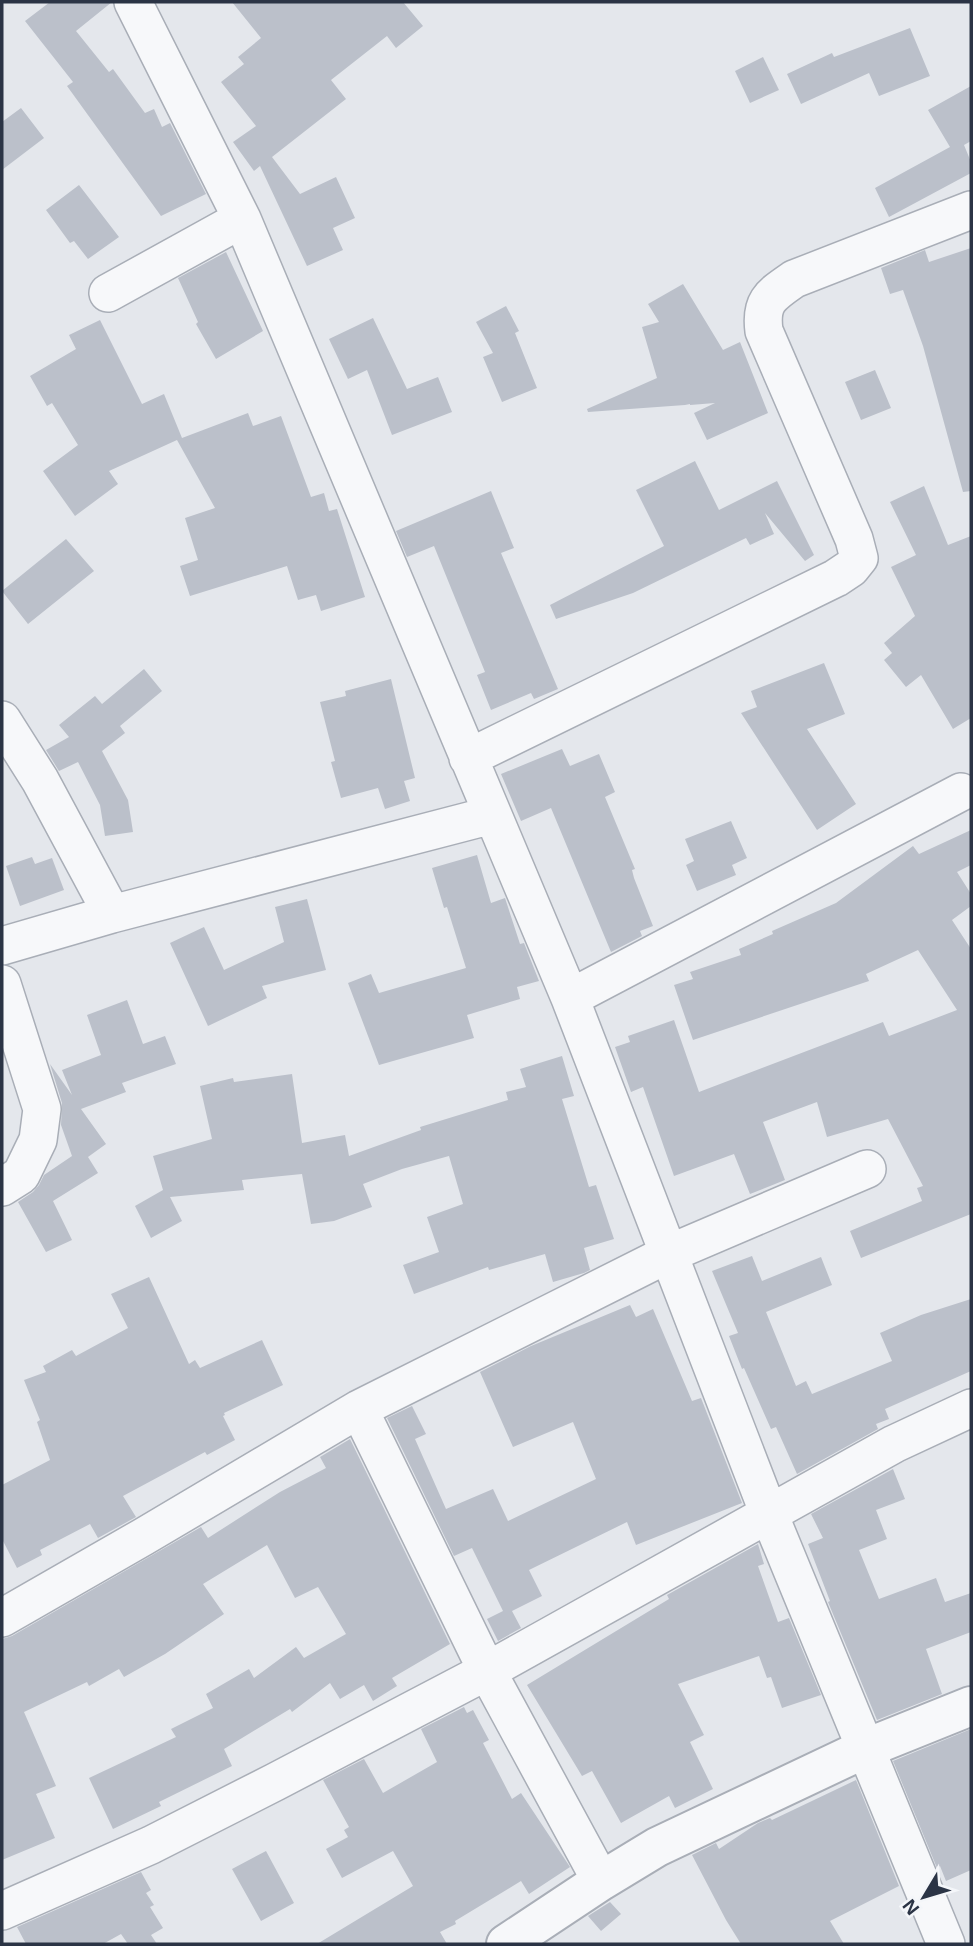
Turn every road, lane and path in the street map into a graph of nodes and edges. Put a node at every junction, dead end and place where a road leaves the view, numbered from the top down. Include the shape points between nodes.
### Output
1 (132, 2) edge
2 (971, 210) edge
3 (242, 219) junction
4 (108, 293) dead end
5 (2, 720) edge
6 (468, 758) junction
7 (961, 792) dead end
8 (492, 816) junction
9 (112, 914) junction
10 (2, 946) edge
11 (2, 984) edge
12 (570, 998) junction
13 (867, 1169) dead end
14 (2, 1187) edge
15 (668, 1254) junction
16 (971, 1408) edge
17 (359, 1409) junction
18 (769, 1514) junction
19 (2, 1618) edge
20 (487, 1671) junction
21 (971, 1706) edge
22 (864, 1749) junction
23 (601, 1881) junction
24 (2, 1911) edge
25 (506, 1944) edge
26 (946, 1944) edge

1 - 3 street
2 - 6 street via 794,279 770,295 762,317 764,331 854,539 859,558 851,568
3 - 4 street
3 - 6 street
5 - 9 street
6 - 8 street
7 - 12 street
8 - 9 street
8 - 12 street
9 - 10 street
11 - 14 street via 42,1109 33,1152 21,1175
12 - 15 street
13 - 15 street
15 - 17 street
15 - 18 street
16 - 18 street via 894,1444
17 - 19 street
17 - 20 street
18 - 20 street
18 - 22 street
20 - 23 street
20 - 24 street via 151,1845
21 - 22 street
22 - 23 street via 657,1847
22 - 26 street
23 - 25 street

